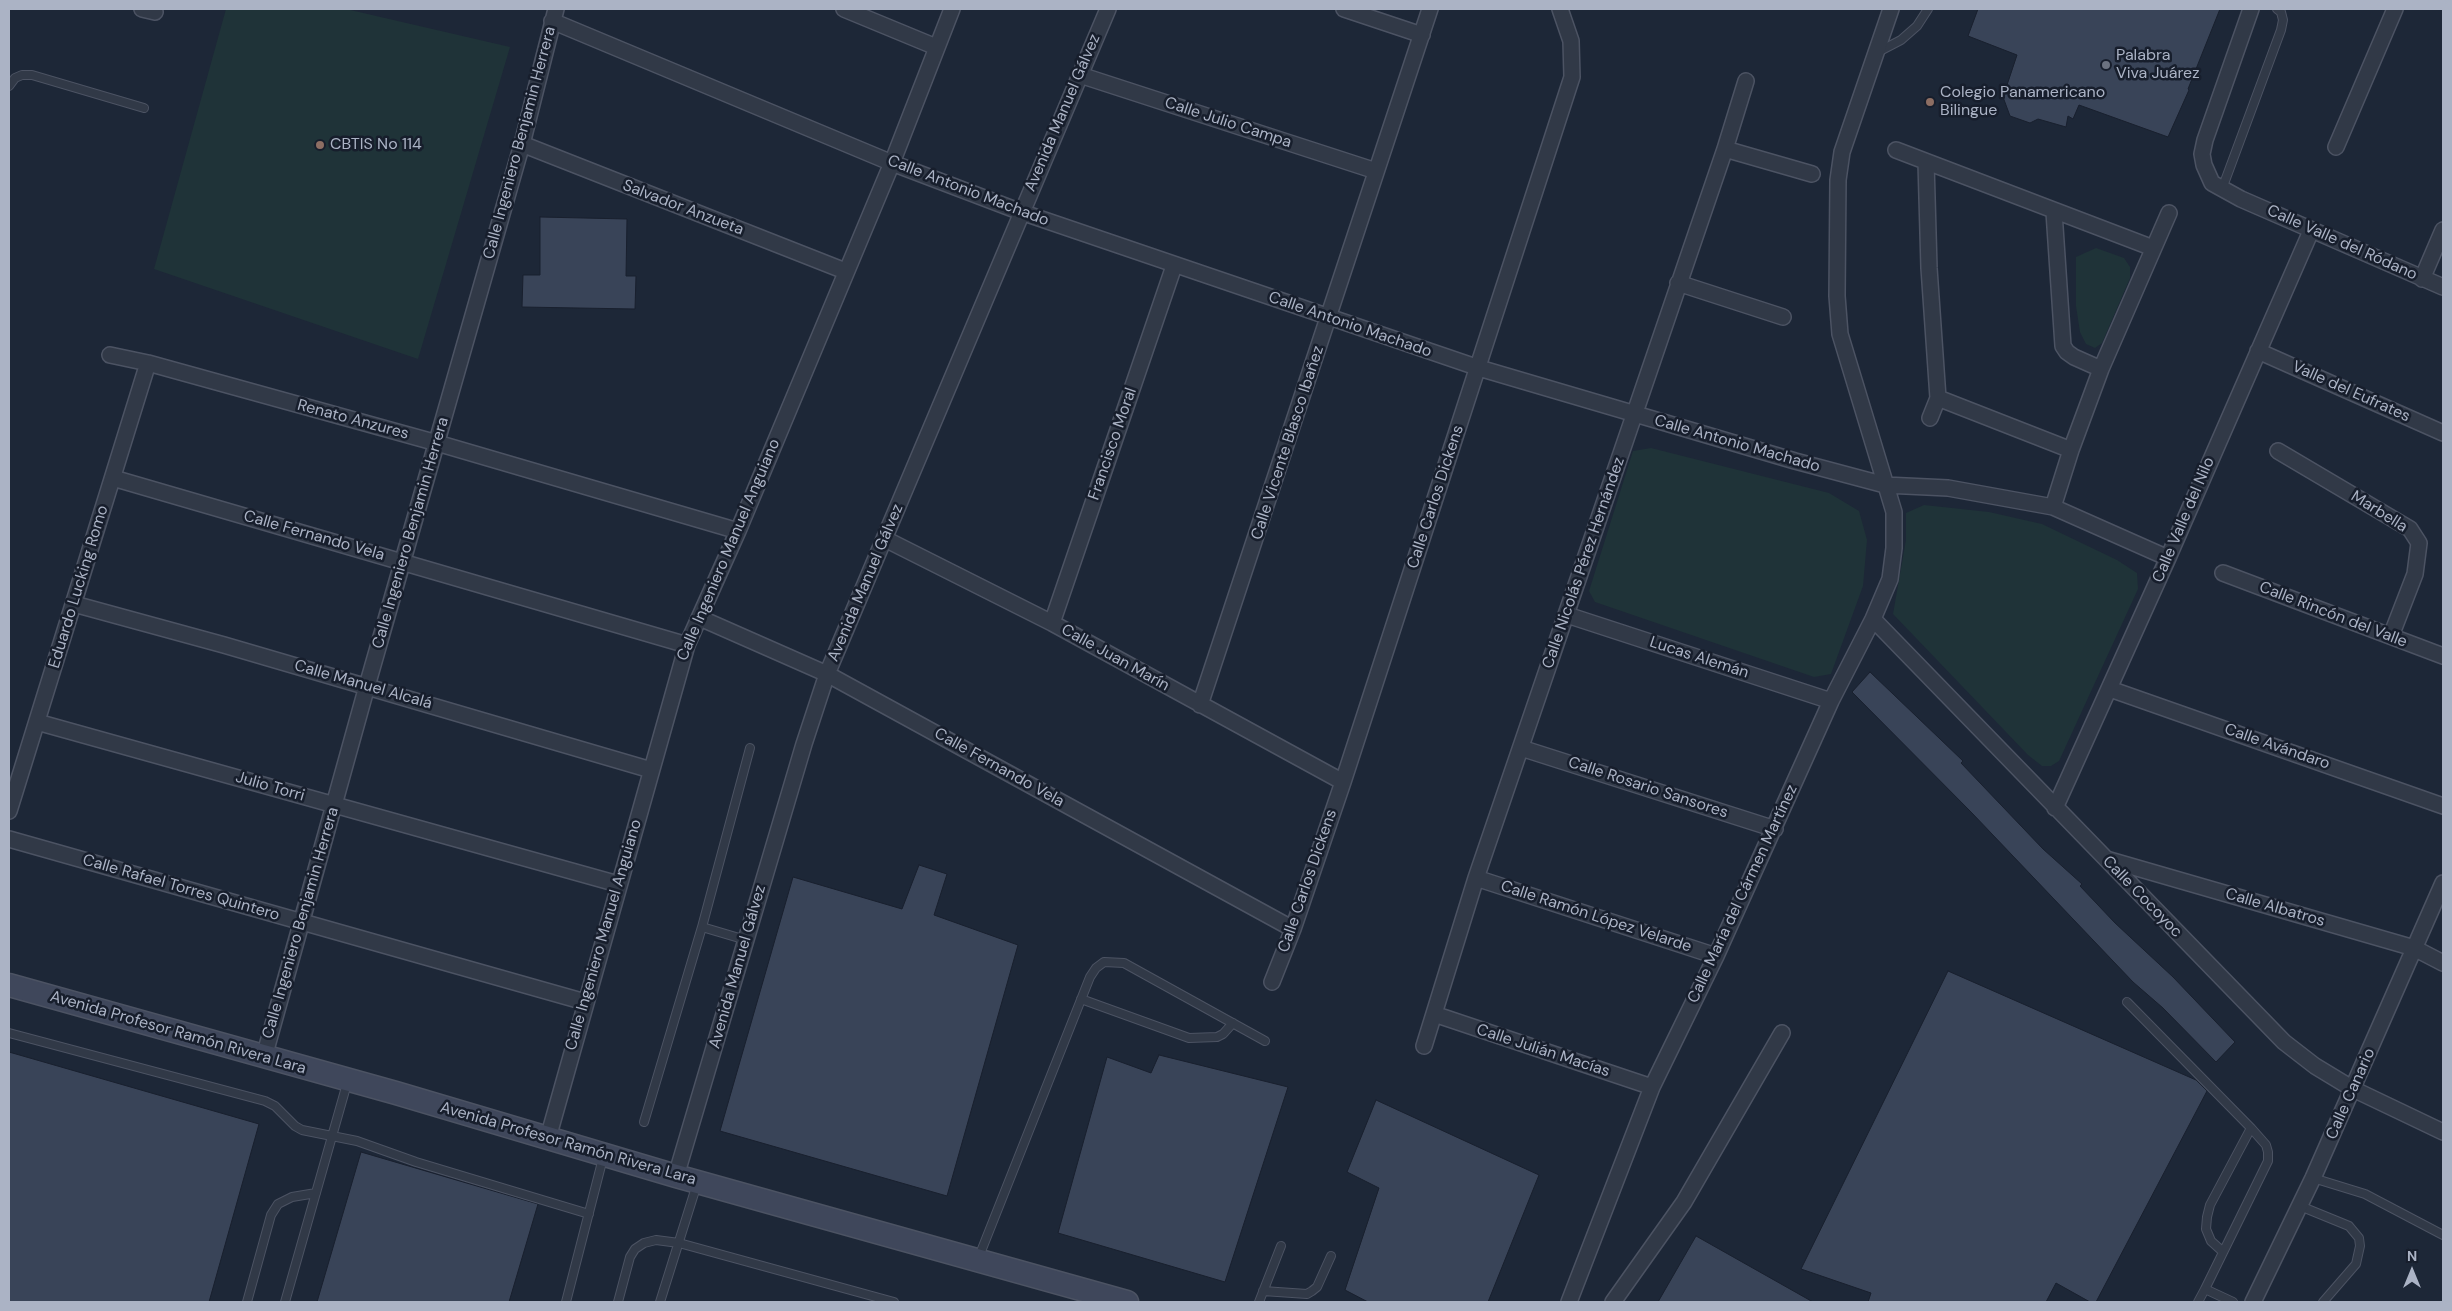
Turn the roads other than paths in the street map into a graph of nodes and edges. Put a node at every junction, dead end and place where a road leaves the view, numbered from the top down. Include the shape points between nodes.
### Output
1 (844, 9) edge
2 (952, 9) edge
3 (1108, 9) edge
4 (1344, 9) edge
5 (1430, 9) edge
6 (1560, 9) edge
7 (1891, 9) edge
8 (1928, 9) edge
9 (2251, 9) edge
10 (2277, 9) edge
11 (2395, 9) edge
12 (554, 15) edge
13 (1422, 35) junction
14 (936, 47) junction
15 (1876, 53) junction
16 (1080, 74) junction
17 (1746, 81) dead end
18 (9, 86) edge
19 (144, 108) dead end
20 (522, 144) junction
21 (2336, 147) dead end
22 (1725, 149) junction
23 (1896, 150) dead end
24 (1926, 162) junction
25 (892, 163) junction
26 (1376, 171) junction
27 (1812, 174) dead end
28 (2222, 189) junction
29 (1021, 212) junction
30 (2054, 212) junction
31 (2169, 213) dead end
32 (2443, 230) edge
33 (2311, 231) junction
34 (2153, 248) junction
35 (1174, 266) junction
36 (845, 271) junction
37 (2422, 278) junction
38 (1678, 283) junction
39 (2443, 287) edge
40 (1329, 317) junction
41 (1783, 317) dead end
42 (2258, 352) junction
43 (110, 355) dead end
44 (148, 363) junction
45 (1479, 368) junction
46 (2101, 369) junction
47 (1938, 398) junction
48 (1635, 414) junction
49 (1930, 418) dead end
50 (2443, 433) edge
51 (437, 443) junction
52 (2071, 450) junction
53 (2278, 451) dead end
54 (113, 478) junction
55 (1885, 485) junction
56 (2053, 507) junction
57 (738, 531) junction
58 (885, 539) junction
59 (2168, 558) junction
60 (402, 562) junction
61 (2223, 574) dead end
62 (74, 604) junction
63 (1567, 615) junction
64 (700, 618) junction
65 (1873, 619) junction
66 (1052, 623) junction
67 (2391, 636) junction
68 (687, 645) junction
69 (2443, 656) edge
70 (827, 674) junction
71 (366, 686) junction
72 (2110, 689) junction
73 (1831, 701) junction
74 (1200, 705) junction
75 (37, 722) junction
76 (750, 748) dead end
77 (1521, 748) junction
78 (651, 770) junction
79 (1343, 782) junction
80 (334, 805) junction
81 (2443, 806) edge
82 (2055, 808) junction
83 (9, 812) edge
84 (1775, 828) junction
85 (9, 839) edge
86 (2106, 859) junction
87 (1476, 878) junction
88 (2443, 883) edge
89 (618, 884) junction
90 (300, 921) junction
91 (702, 927) junction
92 (1293, 929) junction
93 (746, 940) junction
94 (2414, 948) junction
95 (1716, 956) junction
96 (2443, 963) edge
97 (1272, 982) dead end
98 (9, 985) edge
99 (1081, 1000) junction
100 (585, 1002) junction
101 (2127, 1002) dead end
102 (1434, 1014) junction
103 (1233, 1023) junction
104 (9, 1033) edge
105 (1782, 1034) dead end
106 (1265, 1041) dead end
107 (1424, 1046) dead end
108 (264, 1057) junction
109 (348, 1080) junction
110 (1652, 1087) junction
111 (2353, 1089) junction
112 (644, 1122) dead end
113 (2251, 1128) junction
114 (2443, 1132) edge
115 (332, 1135) junction
116 (548, 1138) junction
117 (604, 1156) junction
118 (676, 1176) junction
119 (2313, 1178) junction
120 (698, 1182) junction
121 (316, 1192) junction
122 (2300, 1206) junction
123 (589, 1214) junction
124 (2443, 1235) edge
125 (679, 1243) junction
126 (1281, 1246) dead end
127 (2222, 1251) junction
128 (1331, 1256) dead end
129 (978, 1260) junction
130 (2205, 1289) junction
131 (1263, 1290) junction
132 (247, 1302) edge
133 (285, 1302) edge
134 (566, 1302) edge
135 (618, 1302) edge
136 (660, 1302) edge
137 (894, 1302) edge
138 (1127, 1302) edge
139 (1259, 1302) edge
140 (1568, 1302) edge
141 (1613, 1302) edge
142 (2198, 1302) edge
143 (2234, 1302) edge
144 (2254, 1302) edge
145 (2323, 1302) edge

1 - 14 street
2 - 14 street, Calle Ingeniero Manuel Anguiano
3 - 16 street, Avenida Manuel Gálvez
4 - 13 street
5 - 13 street, Calle Vicente Blasco Ibañez
6 - 45 street, Calle Carlos Dickens via 1571,41 1572,77
7 - 15 street, Calle María del Cármen Martínez
8 - 15 lane via 1901,40
9 - 28 street, Calle Valle del Ródano via 2202,154 2206,174
10 - 28 lane via 2283,20 2281,30
11 - 21 street
12 - 20 street, Calle Ingeniero Benjamin Herrera
12 - 25 street, Calle Antonio Machado
13 - 26 street, Calle Vicente Blasco Ibañez
14 - 25 street, Calle Ingeniero Manuel Anguiano
15 - 55 street, Calle María del Cármen Martínez via 1842,152 1838,180 1837,296 1840,334
16 - 26 street, Calle Julio Campa
16 - 29 street, Avenida Manuel Gálvez
17 - 22 street, Calle Nicolás Pérez Hernández
18 - 19 lane via 22,74 32,75
20 - 36 street, Salvador Anzueta
20 - 51 street, Calle Ingeniero Benjamin Herrera
22 - 27 street
22 - 38 street, Calle Nicolás Pérez Hernández
23 - 24 street
24 - 30 street
24 - 47 street
25 - 29 street, Calle Antonio Machado
25 - 36 street, Calle Ingeniero Manuel Anguiano
26 - 40 street, Calle Vicente Blasco Ibañez
28 - 33 street, Calle Valle del Ródano
29 - 35 street, Calle Antonio Machado
29 - 58 street, Avenida Manuel Gálvez
30 - 34 street
30 - 46 street via 2064,346 2074,357
31 - 34 street
32 - 37 street
33 - 37 street, Calle Valle del Ródano
33 - 42 street, Calle Valle del Nilo
34 - 46 street
35 - 40 street, Calle Antonio Machado
35 - 66 street, Francisco Moral
36 - 57 street, Calle Ingeniero Manuel Anguiano
37 - 39 street, Calle Valle del Ródano
38 - 41 street
38 - 48 street, Calle Nicolás Pérez Hernández
40 - 45 street, Calle Antonio Machado
40 - 74 street, Calle Vicente Blasco Ibañez
42 - 50 street, Valle del Eufrates
42 - 59 street, Calle Valle del Nilo
43 - 44 street, Renato Anzures
44 - 51 street, Renato Anzures
44 - 54 street, Eduardo Lucking Romo
45 - 48 street, Calle Antonio Machado
45 - 79 street, Calle Carlos Dickens
46 - 52 street
47 - 49 street
47 - 52 street
48 - 55 street, Calle Antonio Machado
48 - 63 street, Calle Nicolás Pérez Hernández
51 - 57 street, Renato Anzures
51 - 60 street, Calle Ingeniero Benjamin Herrera
52 - 56 street
53 - 67 street, Marbella via 2410,529 2419,543 2415,574
54 - 60 street, Calle Fernando Vela
54 - 62 street, Eduardo Lucking Romo
55 - 56 street, Calle Antonio Machado via 1948,488
55 - 65 street, Calle María del Cármen Martínez via 1894,512 1894,548 1890,579
56 - 59 street, Calle Antonio Machado
57 - 64 street, Calle Ingeniero Manuel Anguiano
58 - 66 street, Calle Juan Marín
58 - 70 street, Avenida Manuel Gálvez
59 - 72 street, Calle Valle del Nilo
60 - 68 street, Calle Fernando Vela
60 - 71 street, Calle Ingeniero Benjamin Herrera
61 - 67 street, Calle Rincón del Valle
62 - 71 street, Calle Manuel Alcalá
62 - 75 street, Eduardo Lucking Romo
63 - 73 street, Lucas Alemán
63 - 77 street, Calle Nicolás Pérez Hernández
64 - 68 street, Calle Ingeniero Manuel Anguiano
64 - 70 street, Calle Fernando Vela
65 - 73 street, Calle María del Cármen Martínez
65 - 82 street, Calle Cocoyoc
66 - 74 street, Calle Juan Marín
67 - 69 street, Calle Rincón del Valle
68 - 78 street, Calle Ingeniero Manuel Anguiano
70 - 92 street, Calle Fernando Vela
70 - 93 street, Avenida Manuel Gálvez
71 - 78 street, Calle Manuel Alcalá
71 - 80 street, Calle Ingeniero Benjamin Herrera
72 - 81 street, Calle Avándaro
72 - 82 street, Calle Valle del Nilo
73 - 84 street, Calle María del Cármen Martínez
74 - 79 street, Calle Juan Marín
75 - 80 street, Julio Torri
75 - 83 street, Eduardo Lucking Romo
76 - 91 lane
77 - 84 street, Calle Rosario Sansores
77 - 87 street, Calle Nicolás Pérez Hernández
78 - 89 street, Calle Ingeniero Manuel Anguiano
79 - 92 street, Calle Carlos Dickens
80 - 89 street, Julio Torri
80 - 90 street, Calle Ingeniero Benjamin Herrera
82 - 86 street, Calle Cocoyoc
84 - 95 street, Calle María del Cármen Martínez
85 - 90 street, Calle Rafael Torres Quintero
86 - 94 street, Calle Albatros
86 - 111 street, Calle Cocoyoc via 2284,1042 2314,1066
87 - 95 street, Calle Ramón López Velarde
87 - 102 street, Calle Nicolás Pérez Hernández
88 - 94 street, Calle Canario
89 - 100 street, Calle Ingeniero Manuel Anguiano
90 - 100 street, Calle Rafael Torres Quintero
90 - 108 street, Calle Ingeniero Benjamin Herrera
91 - 93 lane
91 - 112 lane
92 - 97 street, Calle Carlos Dickens
93 - 118 street, Avenida Manuel Gálvez
94 - 96 street, Calle Albatros
94 - 111 street, Calle Canario
95 - 110 street, Calle María del Cármen Martínez
98 - 108 main road, Avenida Profesor Ramón Rivera Lara
99 - 103 lane via 1189,1038 1217,1037
99 - 103 lane via 1096,968 1112,961 1124,963
99 - 129 lane
100 - 116 street, Calle Ingeniero Manuel Anguiano
101 - 113 lane
102 - 107 street, Calle Nicolás Pérez Hernández
102 - 110 street, Calle Julián Macías
103 - 106 lane
104 - 115 lane via 265,1101 275,1106 295,1126 312,1133
105 - 141 street via 1684,1202
108 - 109 main road, Avenida Profesor Ramón Rivera Lara
109 - 115 lane
109 - 116 main road, Avenida Profesor Ramón Rivera Lara
110 - 140 street, Calle María del Cármen Martínez
111 - 114 street, Calle Cocoyoc
111 - 119 street, Calle Canario
113 - 127 lane via 2210,1205 2207,1217 2206,1229 2211,1241
113 - 127 lane via 2266,1145 2268,1161
115 - 121 lane
115 - 123 lane
116 - 117 main road, Avenida Profesor Ramón Rivera Lara
117 - 118 main road, Avenida Profesor Ramón Rivera Lara
117 - 123 lane
118 - 120 main road, Avenida Profesor Ramón Rivera Lara
119 - 122 street, Calle Canario
119 - 124 lane via 2365,1194
120 - 125 lane
120 - 129 main road, Avenida Profesor Ramón Rivera Lara
121 - 132 lane via 278,1204
121 - 133 lane
122 - 144 street, Calle Canario
122 - 145 lane via 2349,1226 2359,1238 2356,1264
123 - 134 lane
125 - 135 lane via 656,1240 635,1249
125 - 136 lane
125 - 137 lane
126 - 131 lane
127 - 130 lane
128 - 131 lane via 1312,1292
129 - 138 main road, Avenida Profesor Ramón Rivera Lara
130 - 142 lane
130 - 143 lane
131 - 139 lane

